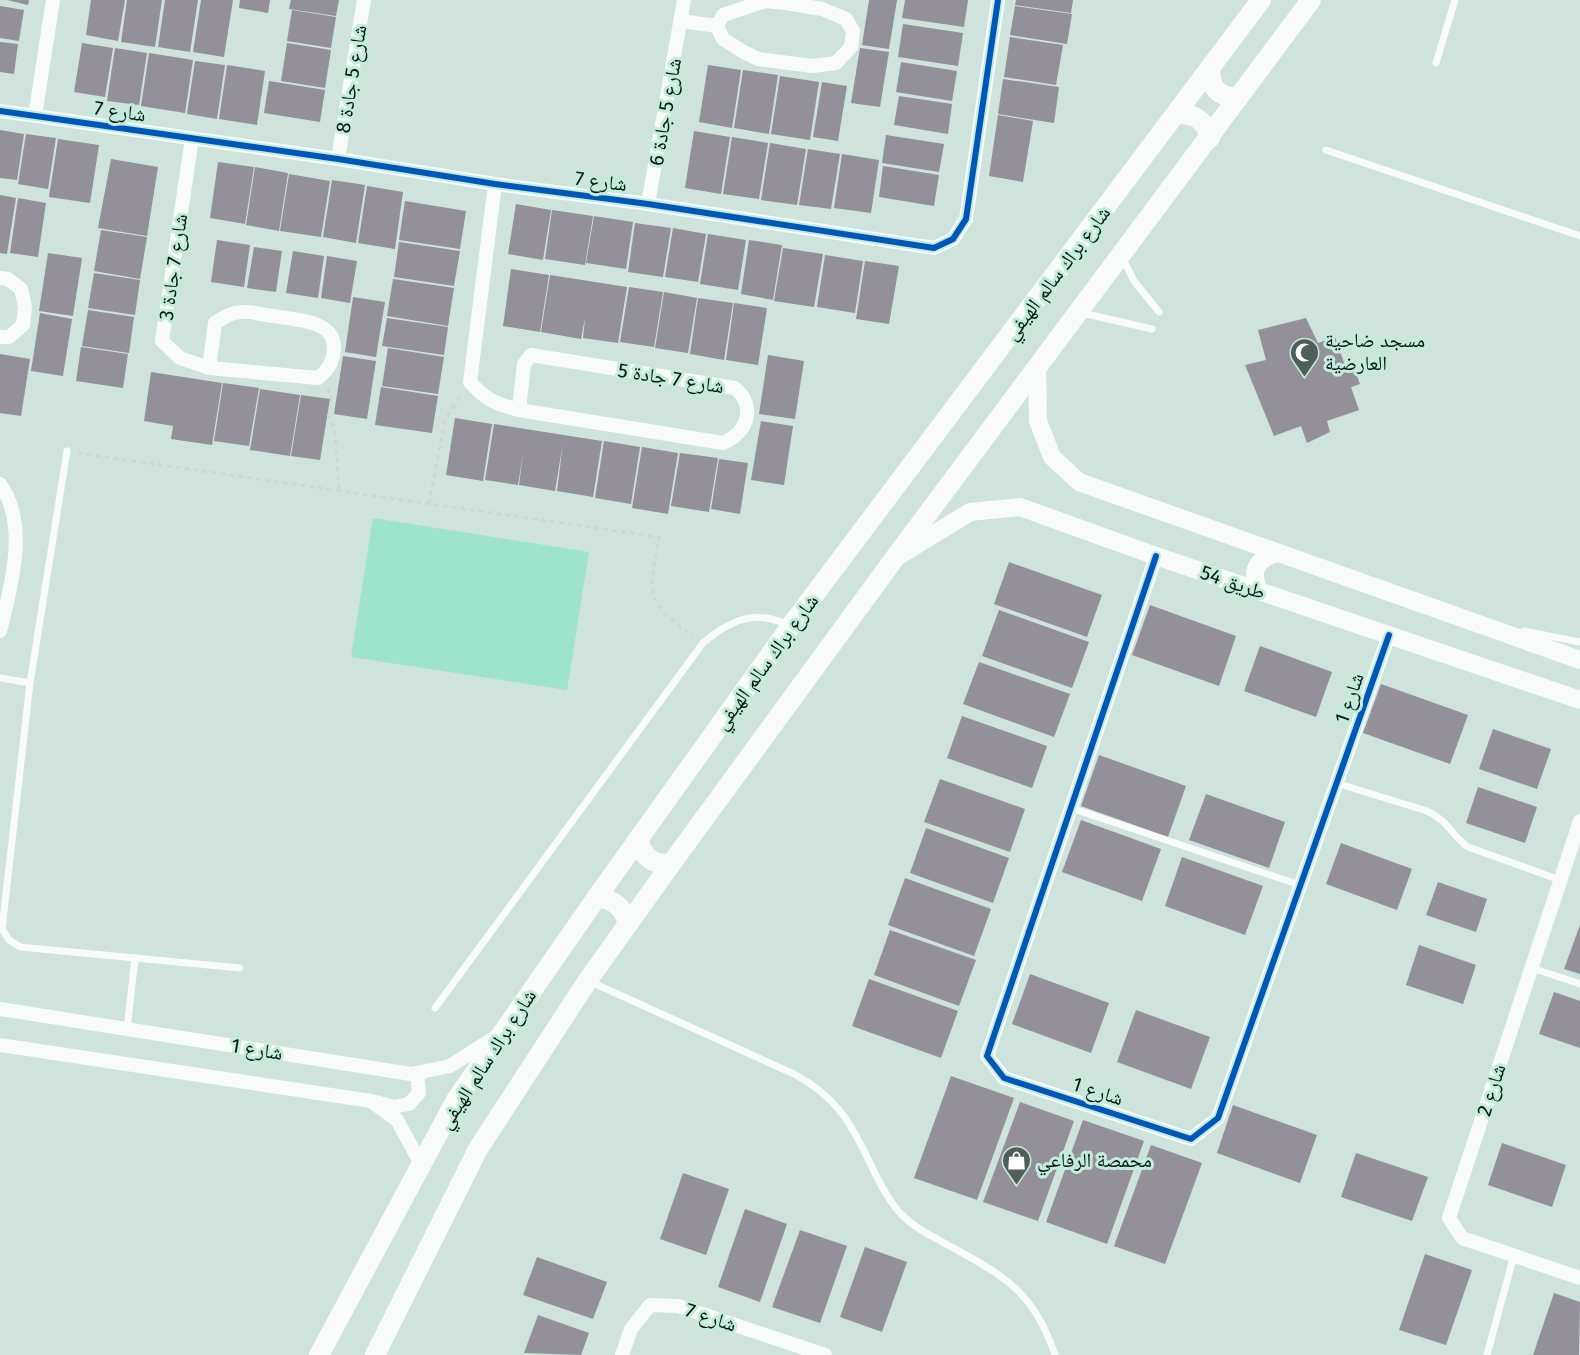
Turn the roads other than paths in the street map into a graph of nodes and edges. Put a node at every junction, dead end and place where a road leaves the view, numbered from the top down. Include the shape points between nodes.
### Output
1 (53, 0) edge
2 (364, 0) edge
3 (684, 0) edge
4 (998, 0) edge
5 (1261, 0) edge
6 (1311, 0) edge
7 (1455, 0) edge
8 (681, 21) junction
9 (717, 26) junction
10 (1436, 63) dead end
11 (1210, 68) junction
12 (1238, 98) junction
13 (0, 111) edge
14 (1176, 114) junction
15 (35, 116) junction
16 (192, 138) junction
17 (1210, 138) junction
18 (1326, 150) dead end
19 (338, 159) junction
20 (495, 184) junction
21 (648, 204) junction
22 (1580, 236) edge
23 (1121, 256) junction
24 (0, 278) edge
25 (1159, 312) dead end
26 (1080, 313) junction
27 (1152, 329) dead end
28 (0, 337) edge
29 (1037, 366) junction
30 (209, 368) junction
31 (519, 410) junction
32 (67, 451) road end
33 (0, 484) edge
34 (1277, 553) junction
35 (1156, 556) junction
36 (894, 559) junction
37 (1259, 591) junction
38 (1472, 622) junction
39 (790, 627) junction
40 (0, 631) edge
41 (1389, 634) junction
42 (1580, 642) edge
43 (1580, 660) edge
44 (0, 678) edge
45 (30, 683) junction
46 (1580, 700) edge
47 (1336, 783) junction
48 (1071, 808) junction
49 (1580, 821) edge
50 (638, 839) junction
51 (671, 864) junction
52 (1560, 880) junction
53 (1300, 885) junction
54 (597, 897) junction
55 (628, 924) junction
56 (135, 958) junction
57 (240, 968) dead end
58 (1532, 968) junction
59 (588, 980) junction
60 (1580, 984) edge
61 (435, 1008) dead end
62 (0, 1009) edge
63 (127, 1029) junction
64 (504, 1032) junction
65 (0, 1045) edge
66 (417, 1073) junction
67 (371, 1101) junction
68 (421, 1164) junction
69 (1514, 1255) junction
70 (1580, 1278) edge
71 (319, 1355) edge
72 (375, 1355) edge
73 (622, 1355) edge
74 (825, 1355) edge
75 (1055, 1355) edge
76 (1487, 1355) edge

1 - 15 street
2 - 19 street, شارع 5 جادة 8
3 - 8 street, شارع 5 جادة 6
4 - 21 street, شارع 7 via 966,219 953,239 934,248
5 - 11 main road, شارع براك سالم الهيفي
6 - 12 main road, شارع براك سالم الهيفي
7 - 10 lane
8 - 9 street
8 - 21 street, شارع 5 جادة 6
9 - 9 street via 723,39 758,59 813,66 836,63 850,47 853,31 846,19 822,9 765,1 723,15
11 - 12 main road via 1210,80 1216,90 1226,97
11 - 14 main road, شارع براك سالم الهيفي
12 - 17 main road, شارع براك سالم الهيفي
13 - 15 street, شارع 7
14 - 17 main road via 1199,118
14 - 39 main road, شارع براك سالم الهيفي
15 - 16 street, شارع 7
16 - 19 street, شارع 7
16 - 30 street, شارع 7 جادة 3 via 162,342 180,358
17 - 23 main road, شارع براك سالم الهيفي
18 - 22 lane
19 - 20 street, شارع 7
20 - 21 street, شارع 7
20 - 31 street, شارع 7 جادة 5 via 470,382 482,396
23 - 25 lane via 1134,281
23 - 26 main road, شارع براك سالم الهيفي
24 - 28 street via 21,289 26,307 23,324 9,337
26 - 27 lane
26 - 29 main road, شارع براك سالم الهيفي
29 - 34 street via 1038,421 1052,457 1079,482
29 - 36 main road, شارع براك سالم الهيفي
30 - 30 street, شارع 7 جادة 3 via 215,323 241,311 313,322 329,331 335,344 327,372 318,378
31 - 31 street, شارع 7 جادة 5 via 723,443 734,439 747,418 744,396 735,388 531,355 524,364
32 - 45 lane
33 - 40 street via 7,494 15,526 13,578
34 - 37 street via 1259,562 1255,572
34 - 38 street
35 - 36 street, طريق 54 via 1020,507 970,512
35 - 37 street, طريق 54
35 - 48 street, شارع 1
36 - 51 main road, شارع براك سالم الهيفي
37 - 41 street, طريق 54
38 - 42 lane
38 - 43 street
39 - 50 main road, شارع براك سالم الهيفي
39 - 61 lane via 757,616 725,627 703,643
41 - 46 street, طريق 54
41 - 47 street, شارع 1
44 - 45 lane
45 - 56 lane via 2,929 20,947
47 - 52 lane via 1427,812 1442,819 1468,847
47 - 53 street, شارع 1
48 - 53 lane
48 - 53 street, شارع 1 via 987,1056 1004,1078 1191,1138 1218,1118
49 - 52 street, شارع 2
50 - 51 main road via 649,860
50 - 54 main road, شارع براك سالم الهيفي
51 - 55 main road, شارع براك سالم الهيفي
52 - 58 street, شارع 2
54 - 55 main road via 618,904
54 - 64 main road, شارع براك سالم الهيفي
55 - 59 main road, شارع براك سالم الهيفي
56 - 57 lane
56 - 63 lane
58 - 60 lane
58 - 69 street, شارع 2 via 1449,1218 1462,1238
59 - 72 main road, شارع براك سالم الهيفي via 478,1149
59 - 75 lane via 794,1074 820,1090 851,1124 881,1186 899,1212 925,1232 1008,1280 1039,1316
62 - 63 street, شارع 1
63 - 66 street, شارع 1
64 - 66 street, شارع 1 via 450,1066
64 - 68 main road, شارع براك سالم الهيفي via 456,1100
65 - 67 street, شارع 1
66 - 67 street via 419,1093 409,1104 394,1107
67 - 68 street, شارع 1 via 397,1120
68 - 71 main road, شارع براك سالم الهيفي
69 - 70 street, شارع 2
69 - 76 lane
73 - 74 street, شارع 7 via 631,1329 650,1305 678,1306

